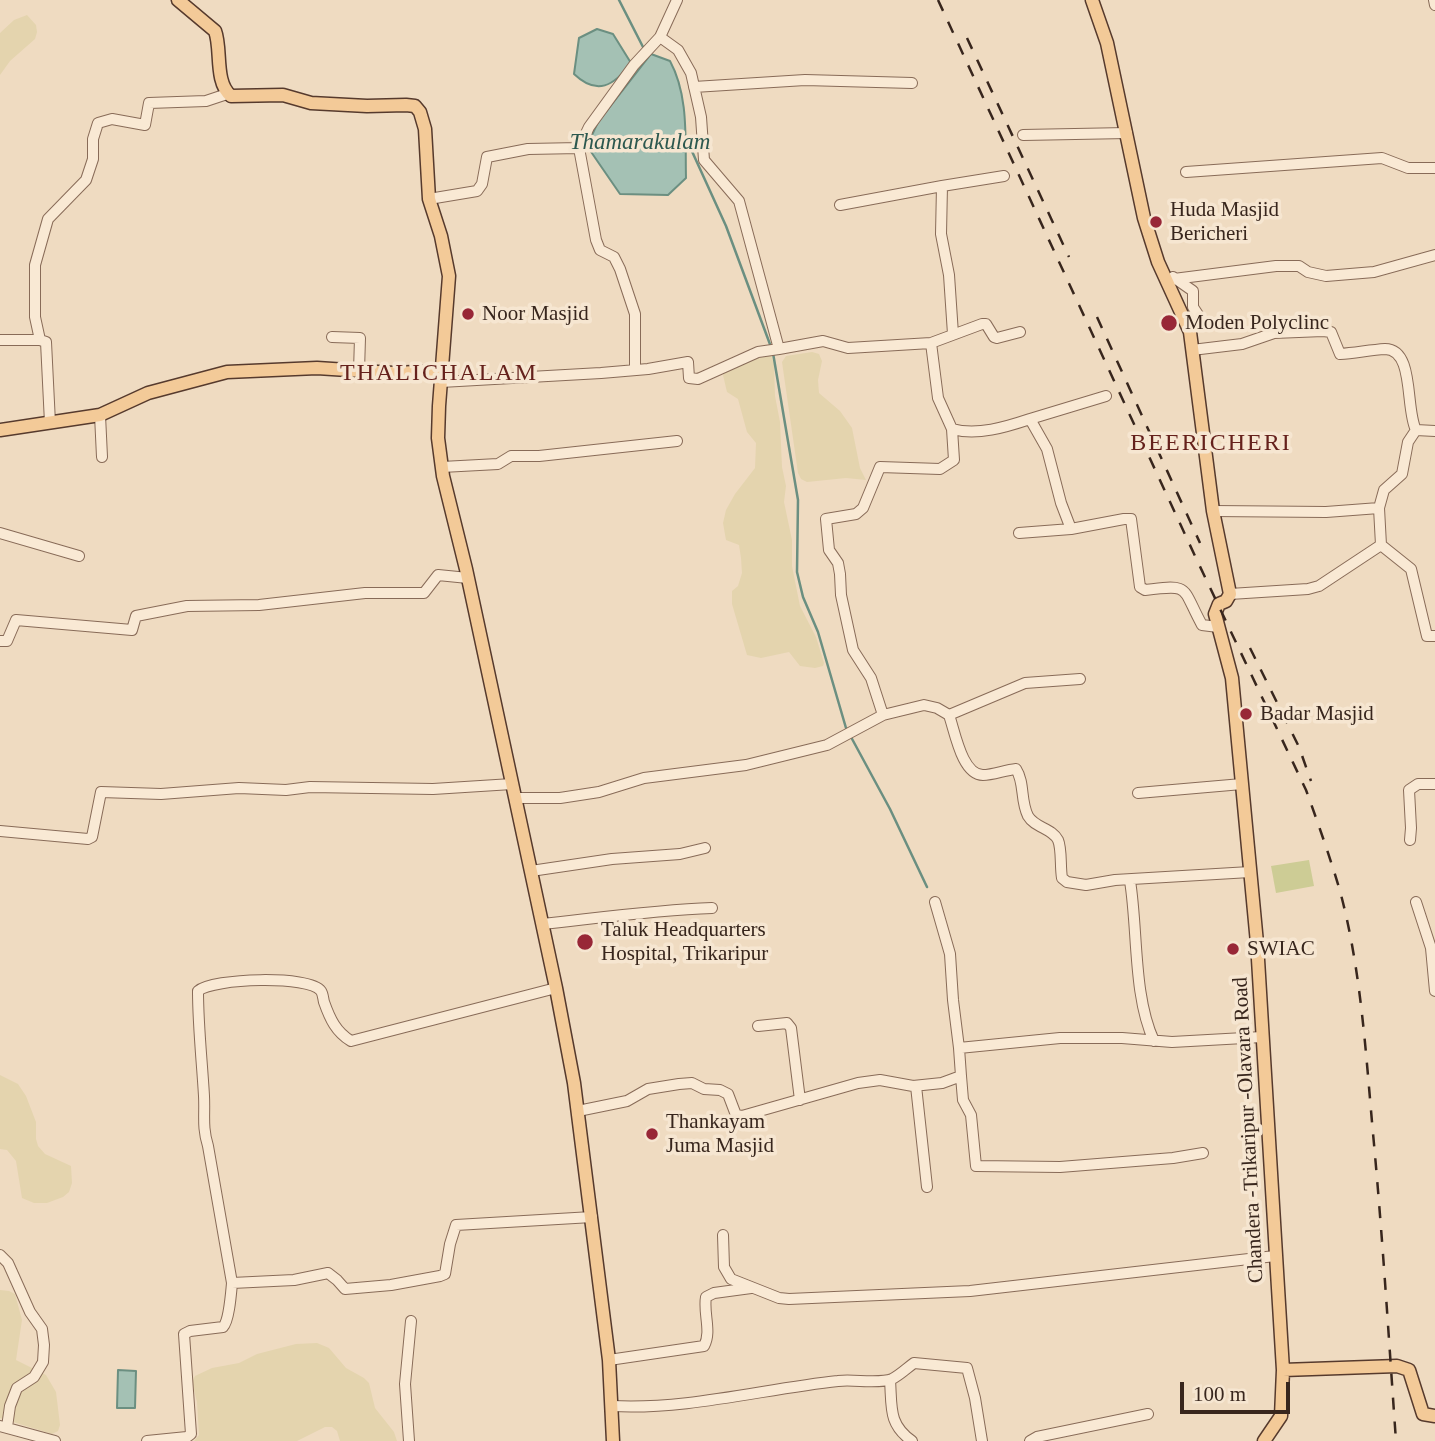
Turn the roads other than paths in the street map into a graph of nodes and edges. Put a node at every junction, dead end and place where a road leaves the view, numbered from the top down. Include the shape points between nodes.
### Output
1 (178, 0) edge
2 (677, 0) edge
3 (1092, 0) edge
4 (660, 37) junction
5 (912, 83) dead end
6 (694, 87) junction
7 (227, 94) junction
8 (1127, 132) junction
9 (1023, 135) dead end
10 (579, 148) junction
11 (1435, 168) edge
12 (1186, 172) dead end
13 (1004, 176) dead end
14 (942, 186) junction
15 (429, 199) junction
16 (840, 205) dead end
17 (1435, 255) edge
18 (1170, 280) junction
19 (1216, 325) dead end
20 (1020, 332) dead end
21 (953, 334) junction
22 (332, 337) dead end
23 (0, 340) edge
24 (40, 340) junction
25 (931, 343) junction
26 (774, 350) junction
27 (1192, 350) junction
28 (635, 370) junction
29 (359, 371) junction
30 (441, 376) junction
31 (1106, 396) dead end
32 (100, 415) junction
33 (1030, 419) junction
34 (50, 423) junction
35 (952, 429) junction
36 (0, 430) edge
37 (1416, 430) junction
38 (1435, 431) edge
39 (677, 441) dead end
40 (102, 457) dead end
41 (442, 467) junction
42 (1379, 508) junction
43 (1213, 511) junction
44 (1071, 528) junction
45 (0, 533) edge
46 (1019, 533) dead end
47 (1381, 545) junction
48 (79, 556) dead end
49 (468, 578) junction
50 (1230, 594) junction
51 (1218, 627) junction
52 (1435, 636) edge
53 (0, 640) edge
54 (1080, 679) dead end
55 (883, 715) junction
56 (948, 715) junction
57 (512, 784) junction
58 (1242, 784) junction
59 (1435, 784) edge
60 (1138, 793) dead end
61 (515, 798) junction
62 (0, 831) edge
63 (1410, 841) dead end
64 (705, 848) dead end
65 (531, 871) junction
66 (1250, 872) junction
67 (1130, 881) junction
68 (935, 902) dead end
69 (1416, 902) dead end
70 (712, 908) dead end
71 (542, 924) junction
72 (1433, 948) edge
73 (556, 988) junction
74 (1435, 991) edge
75 (758, 1026) dead end
76 (1262, 1037) junction
77 (1154, 1041) junction
78 (959, 1048) junction
79 (961, 1076) junction
80 (916, 1086) junction
81 (800, 1100) junction
82 (578, 1111) junction
83 (1202, 1153) dead end
84 (927, 1187) dead end
85 (592, 1217) junction
86 (723, 1235) dead end
87 (0, 1255) edge
88 (1275, 1256) junction
89 (232, 1283) junction
90 (754, 1287) junction
91 (411, 1321) dead end
92 (609, 1360) junction
93 (1283, 1370) junction
94 (890, 1380) junction
95 (612, 1406) junction
96 (1148, 1414) dead end
97 (1435, 1416) edge
98 (4, 1427) edge
99 (55, 1441) edge
100 (146, 1441) edge
101 (409, 1441) edge
102 (613, 1441) edge
103 (912, 1441) edge
104 (982, 1441) edge
105 (1030, 1441) edge
106 (1264, 1441) edge

1 - 7 main road via 215,31
2 - 4 street
3 - 8 main road
4 - 6 street via 678,50
4 - 10 street via 634,65
5 - 6 street via 805,80
6 - 26 street via 704,160 739,201
7 - 15 main road via 283,95 320,104 415,106 425,129
7 - 24 street via 206,101 149,103 145,125 111,119 98,123 86,180 48,219 35,265
8 - 9 street
8 - 18 main road via 1144,218 1160,267
10 - 15 street via 528,149 487,157 477,191
10 - 28 street via 596,240 600,250 614,257 635,314
11 - 12 street via 1408,168 1382,158
13 - 14 street
14 - 16 street
14 - 21 street via 941,234
15 - 30 main road via 449,276
17 - 18 street via 1374,272 1326,276 1299,267 1276,266
18 - 19 street via 1193,291 1193,307 1205,325
18 - 27 main road
20 - 21 street via 997,338 982,324
21 - 25 street
22 - 29 street via 359,337
23 - 24 street
24 - 34 street via 46,342
25 - 26 street via 848,348 824,341
25 - 35 street via 938,398
26 - 28 street via 758,352 698,379 690,378 688,362
27 - 37 street via 1242,344 1273,333 1323,331 1331,332 1340,355 1395,351 1407,375 1408,403
27 - 43 main road
28 - 30 street
29 - 30 main road
29 - 32 main road via 227,372 148,393
30 - 41 main road via 438,438
31 - 33 street
32 - 34 main road
32 - 40 street
33 - 35 street via 992,430
33 - 44 street via 1048,449 1060,503
34 - 36 main road
35 - 55 street via 954,460 947,466 880,467 863,509 826,519 853,650 871,678
37 - 38 street
37 - 42 street via 1408,442 1402,474 1384,490
39 - 41 street
41 - 49 main road
42 - 43 street
42 - 47 street
43 - 50 main road
44 - 46 street
44 - 51 street via 1131,519 1140,587 1177,586 1202,625
45 - 48 street
47 - 50 street via 1308,589
47 - 52 street via 1412,569 1427,636
49 - 53 street via 438,575 424,593 187,606 136,616 132,630 16,621 7,641
49 - 57 main road
50 - 51 main road via 1216,609
51 - 58 main road, Chandera -Trikaripur -Olavara Road via 1232,678
54 - 56 street via 1026,683
55 - 56 street via 924,705
55 - 61 street via 827,745 746,765 644,778 560,798
56 - 67 street via 972,772 982,775 1016,769 1022,777 1029,817 1059,841 1062,878 1086,885
57 - 61 main road
57 - 62 street via 101,792 88,839
58 - 60 street
58 - 66 main road, Chandera -Trikaripur -Olavara Road
59 - 63 street via 1418,784 1409,790
61 - 65 main road
64 - 65 street
65 - 71 main road
66 - 67 street
66 - 76 main road, Chandera -Trikaripur -Olavara Road
67 - 77 street via 1143,1005
68 - 78 street via 950,954
69 - 72 street
70 - 71 street
71 - 73 main road
72 - 74 street
73 - 82 main road
73 - 89 street via 351,1041 337,1030 321,991 314,986 226,981 198,990 203,1130
75 - 81 street via 787,1023 792,1028
76 - 77 street
76 - 88 main road, Chandera -Trikaripur -Olavara Road
77 - 78 street via 1060,1038
78 - 79 street
79 - 80 street
79 - 83 street via 976,1166 1060,1167
80 - 81 street via 880,1080
80 - 84 street
81 - 82 street via 742,1116 736,1115 728,1094 692,1083 648,1089 627,1101
82 - 85 main road
85 - 89 street via 456,1226 445,1274 391,1285 345,1289 328,1273
85 - 92 main road
86 - 90 street via 724,1267 731,1279
87 - 98 street via 42,1329 44,1345 43,1362 34,1377 17,1388
88 - 90 street via 936,1294 789,1299
88 - 93 main road, Chandera -Trikaripur -Olavara Road
89 - 100 street via 226,1325 184,1334 191,1434
90 - 92 street via 706,1297 708,1337 704,1346
91 - 101 street via 405,1384
92 - 95 main road
93 - 97 main road via 1397,1366 1409,1370 1423,1414
93 - 106 main road, Chandera -Trikaripur -Olavara Road via 1281,1416
94 - 95 street via 844,1380 685,1403
94 - 103 street via 894,1424
94 - 104 street via 914,1363 967,1368
95 - 102 main road
96 - 105 street
98 - 99 street

